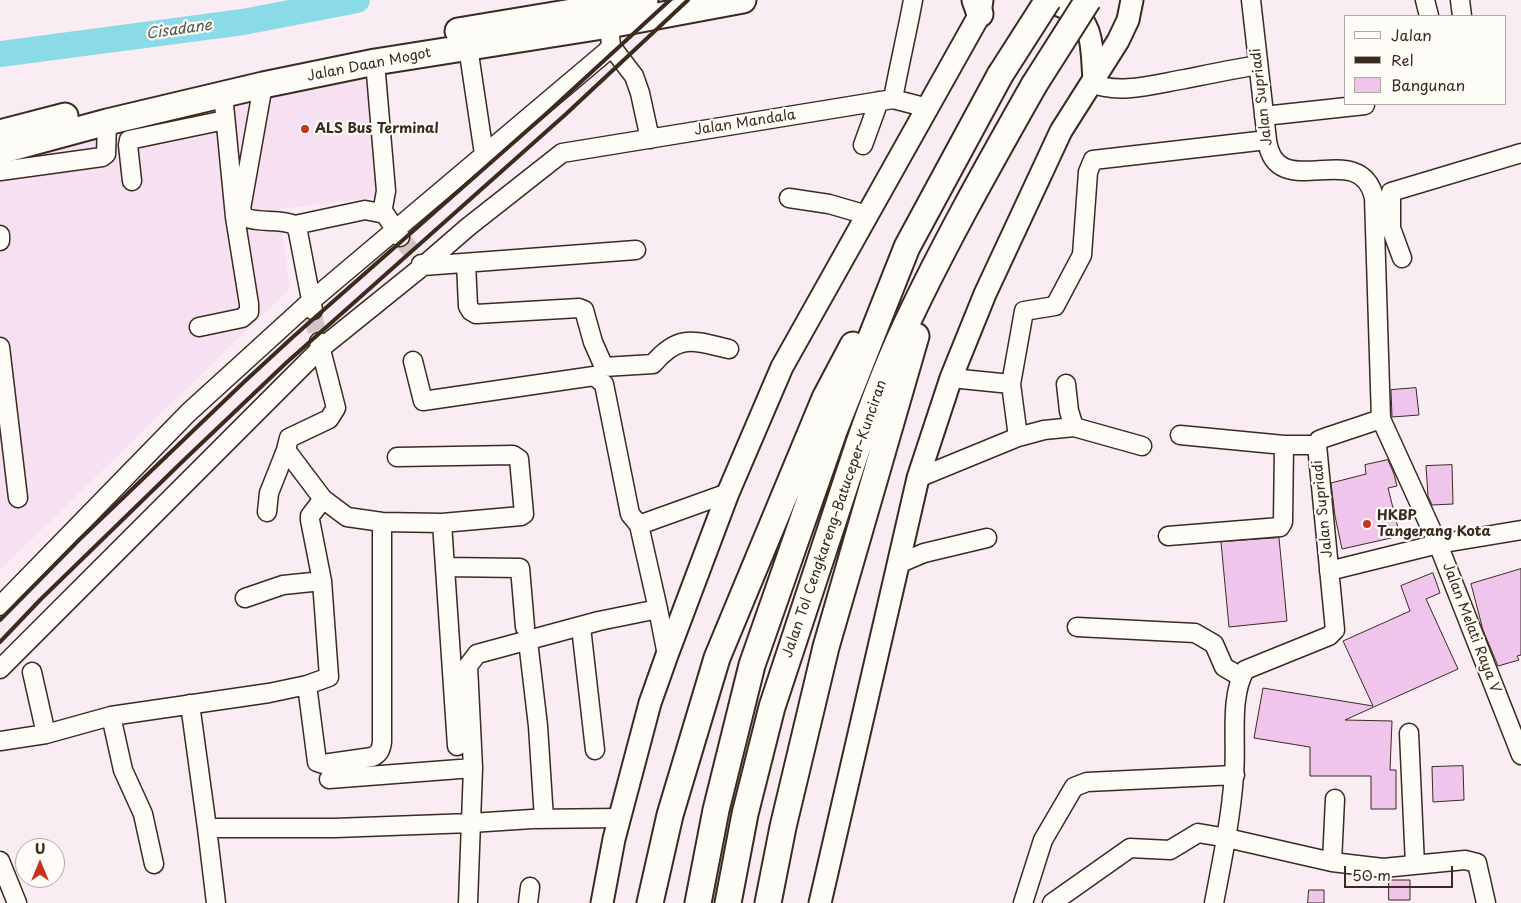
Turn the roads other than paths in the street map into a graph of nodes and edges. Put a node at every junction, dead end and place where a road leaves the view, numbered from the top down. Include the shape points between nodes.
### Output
1 (645, 0) edge
2 (743, 0) edge
3 (913, 0) edge
4 (1048, 0) edge
5 (1088, 0) edge
6 (1132, 0) edge
7 (1252, 0) edge
8 (1425, 0) edge
9 (1460, 0) edge
10 (983, 3) edge
11 (1429, 15) edge
12 (1462, 15) edge
13 (610, 35) junction
14 (468, 47) junction
15 (375, 62) junction
16 (1258, 65) junction
17 (1095, 83) junction
18 (263, 85) junction
19 (223, 94) junction
20 (886, 100) junction
21 (1365, 105) edge
22 (928, 108) junction
23 (1264, 116) junction
24 (225, 120) junction
25 (107, 122) junction
26 (0, 133) edge
27 (650, 139) junction
28 (1267, 140) junction
29 (863, 145) dead end
30 (0, 152) edge
31 (1521, 153) edge
32 (484, 154) junction
33 (0, 171) edge
34 (132, 181) dead end
35 (789, 198) dead end
36 (382, 213) junction
37 (867, 215) junction
38 (295, 225) junction
39 (397, 233) junction
40 (0, 235) edge
41 (0, 241) edge
42 (907, 247) junction
43 (636, 250) dead end
44 (1402, 258) dead end
45 (420, 262) junction
46 (466, 263) junction
47 (937, 264) junction
48 (312, 307) junction
49 (199, 327) dead end
50 (319, 345) junction
51 (0, 347) edge
52 (729, 349) dead end
53 (413, 361) dead end
54 (951, 378) junction
55 (1011, 384) junction
56 (1066, 384) dead end
57 (1381, 419) junction
58 (1074, 427) junction
59 (1180, 435) dead end
60 (1018, 437) junction
61 (1284, 445) junction
62 (1317, 445) junction
63 (1142, 446) dead end
64 (286, 450) junction
65 (396, 457) dead end
66 (918, 478) junction
67 (728, 492) junction
68 (18, 498) dead end
69 (323, 498) junction
70 (267, 512) dead end
71 (382, 522) junction
72 (442, 522) junction
73 (640, 525) junction
74 (1521, 530) edge
75 (1168, 536) dead end
76 (987, 538) dead end
77 (1438, 544) junction
78 (898, 564) junction
79 (445, 567) junction
80 (1329, 571) junction
81 (322, 581) junction
82 (245, 598) dead end
83 (0, 606) edge
84 (658, 608) junction
85 (581, 626) junction
86 (1077, 627) dead end
87 (527, 634) junction
88 (667, 655) junction
89 (0, 669) edge
90 (32, 672) dead end
91 (1241, 677) junction
92 (307, 685) junction
93 (190, 704) junction
94 (110, 716) junction
95 (1516, 731) edge
96 (1409, 733) dead end
97 (46, 734) junction
98 (0, 741) edge
99 (457, 746) dead end
100 (594, 750) dead end
101 (1521, 755) edge
102 (473, 768) junction
103 (1234, 775) junction
104 (328, 779) dead end
105 (1335, 799) dead end
106 (619, 818) junction
107 (544, 819) junction
108 (470, 823) junction
109 (207, 828) junction
110 (1227, 838) junction
111 (0, 861) edge
112 (1332, 862) junction
113 (154, 864) dead end
114 (1415, 865) junction
115 (17, 903) edge
116 (216, 903) edge
117 (468, 903) edge
118 (602, 903) edge
119 (650, 903) edge
120 (698, 903) edge
121 (728, 903) edge
122 (768, 903) edge
123 (820, 903) edge
124 (1023, 903) edge
125 (1052, 903) edge
126 (1214, 903) edge
127 (1486, 903) edge

1 - 26 highway, Jalan Daan Mogot via 371,46 251,71
2 - 13 highway, Jalan Daan Mogot
3 - 20 street via 906,39
4 - 17 main road via 1081,19 1089,36
4 - 42 highway, Jalan Tol Cengkareng–Batuceper–Kunciran, bridge via 1000,74
5 - 47 highway, Jalan Tol Cengkareng–Batuceper–Kunciran, bridge via 1034,85
6 - 17 main road via 1128,20
7 - 16 street, Jalan Supriadi
8 - 11 street
9 - 12 street
10 - 22 main road
13 - 14 highway, Jalan Daan Mogot
13 - 27 street via 634,76
13 - 32 street via 606,52
14 - 15 highway, Jalan Daan Mogot
14 - 32 street
15 - 18 highway, Jalan Daan Mogot
15 - 36 street via 386,191
16 - 17 street via 1118,89
16 - 23 street, Jalan Supriadi
17 - 54 main road via 1060,131 985,294
18 - 19 highway, Jalan Daan Mogot
18 - 38 street via 241,210 244,217 251,220
19 - 24 street
19 - 25 highway, Jalan Daan Mogot
20 - 22 street, Jalan Mandala
20 - 27 street, Jalan Mandala
20 - 29 street
21 - 23 street
22 - 37 main road
23 - 28 street, Jalan Supriadi
24 - 34 street via 129,140
24 - 49 street via 249,312 242,318
25 - 30 highway, Jalan Daan Mogot
25 - 33 street via 107,148 102,157
27 - 45 street, Jalan Mandala via 562,153
28 - 55 street via 1093,160 1088,172 1082,255 1055,306 1024,312
28 - 57 street, Jalan Supriadi via 1272,160 1280,167 1355,172 1371,187 1374,197
31 - 44 street via 1391,192 1391,228
32 - 39 street
35 - 37 street via 829,204
36 - 38 street via 365,210
36 - 39 street
37 - 67 main road via 782,367
38 - 48 street
39 - 48 street
40 - 41 street
42 - 119 highway via 825,398 717,658 670,815
42 - 120 highway, Jalan Tol Cengkareng–Batuceper–Kunciran via 834,431 752,665 716,810
43 - 46 street
45 - 46 street
45 - 50 street
46 - 52 street via 471,311 476,314 584,310 604,367 653,364 664,351 680,342 696,341
47 - 121 highway, Jalan Tol Cengkareng–Batuceper–Kunciran via 874,402 784,667 746,814
47 - 122 highway via 826,647
48 - 83 street via 188,413
50 - 64 street via 336,408 329,419 289,438
50 - 89 street
51 - 68 street
53 - 73 street via 423,401 594,376 599,379 604,384 630,514
54 - 55 street
54 - 66 main road
55 - 60 street
56 - 58 street
57 - 62 street, Jalan Supriadi via 1319,440
57 - 77 street, Jalan Melati Raya V
58 - 60 street
58 - 63 street
59 - 61 street
60 - 66 street
61 - 62 street
61 - 75 street via 1282,525
62 - 80 street, Jalan Supriadi
64 - 69 street
64 - 70 street via 269,493
65 - 72 street via 513,455 519,459 524,514
66 - 78 main road
67 - 73 street
67 - 88 main road
69 - 71 street via 347,517
69 - 81 street via 310,516
71 - 72 street
71 - 92 street via 381,750 372,757 318,762
72 - 79 street
73 - 84 street
74 - 77 street
76 - 78 street via 924,553
77 - 80 street
77 - 95 street, Jalan Melati Raya V
78 - 123 main road
79 - 87 street via 520,568
79 - 99 street
80 - 91 street, Jalan Supriadi via 1335,630 1329,636 1245,670
81 - 82 street via 283,585
81 - 92 street via 329,677
84 - 85 street
84 - 88 street
85 - 87 street
85 - 100 street
86 - 91 street via 1195,632 1214,644 1224,667
87 - 102 street via 477,654 468,666
87 - 107 street via 538,726
88 - 106 main road via 650,703
90 - 97 street
91 - 103 street via 1236,700
92 - 93 street
93 - 94 street
93 - 109 street
94 - 97 street
94 - 113 street via 123,770 143,814
95 - 101 street, Jalan Melati Raya V
96 - 114 street
97 - 98 street
102 - 104 street
102 - 108 street
103 - 110 street
103 - 124 street via 1087,782 1074,787 1043,840
105 - 112 street
106 - 107 street
106 - 118 main road
107 - 108 street
108 - 109 street
108 - 117 street
109 - 116 street
110 - 112 street
110 - 125 street via 1198,833 1170,850 1130,848
110 - 126 street
111 - 115 street
112 - 114 street via 1383,868
114 - 127 street via 1465,860 1477,862

